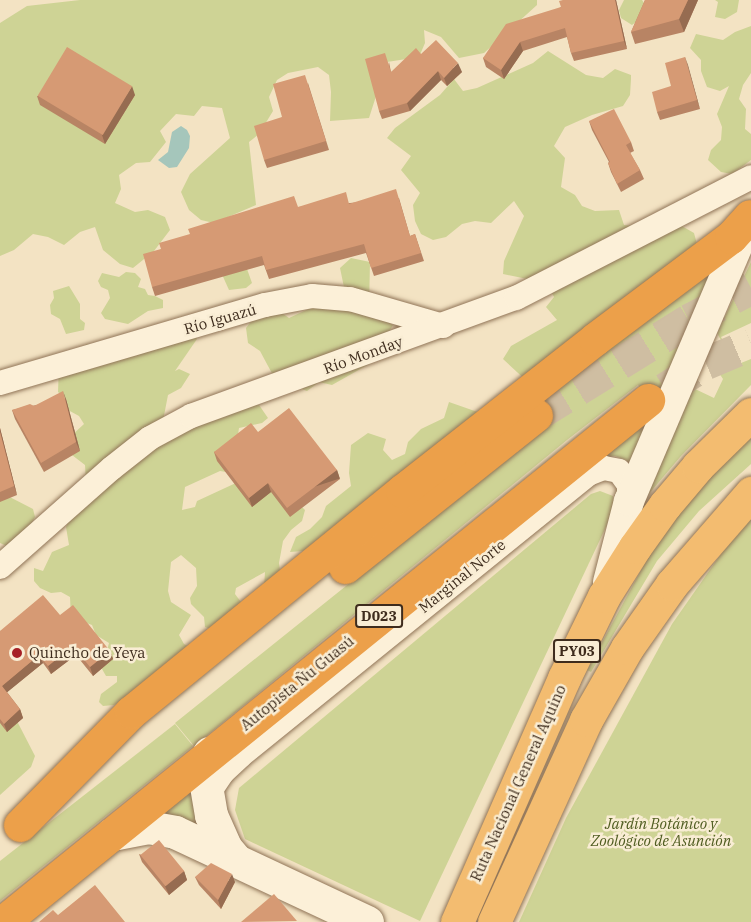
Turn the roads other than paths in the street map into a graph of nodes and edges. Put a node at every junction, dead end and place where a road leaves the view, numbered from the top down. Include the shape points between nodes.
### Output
1 (751, 177) edge
2 (751, 216) edge
3 (443, 326) junction
4 (0, 383) edge
5 (648, 400) tunnel mouth
6 (751, 414) edge
7 (536, 416) tunnel mouth
8 (751, 494) edge
9 (629, 501) junction
10 (0, 567) edge
11 (604, 596) junction
12 (209, 753) junction
13 (208, 794) junction
14 (10, 833) edge
15 (112, 834) junction
16 (236, 860) junction
17 (3, 922) edge
18 (367, 922) edge
19 (457, 922) edge
20 (494, 922) edge

1 - 3 street, Río Monday via 516,298
2 - 9 street
2 - 14 highway via 731,237 420,477 140,705
3 - 4 street, Río Iguazú via 350,298 312,296 265,305
3 - 10 street, Río Monday via 191,416 150,438
5 - 12 highway, Autopista Ñu Guasú / D023
6 - 11 highway, Ruta Nacional General Aquino / PY03 via 665,505
7 - 14 highway
8 - 20 highway, PY03 via 686,566 627,648 586,720
9 - 11 street
9 - 13 street, Marginal Norte via 629,485 619,471 604,468 588,474 240,756
11 - 19 highway, Ruta Nacional General Aquino / PY03
12 - 13 main road via 204,763
12 - 15 highway, Autopista Ñu Guasú / D023
13 - 16 main road via 218,833
15 - 16 main road via 148,827 175,832
15 - 17 highway, Autopista Ñu Guasú / D023
16 - 18 main road

